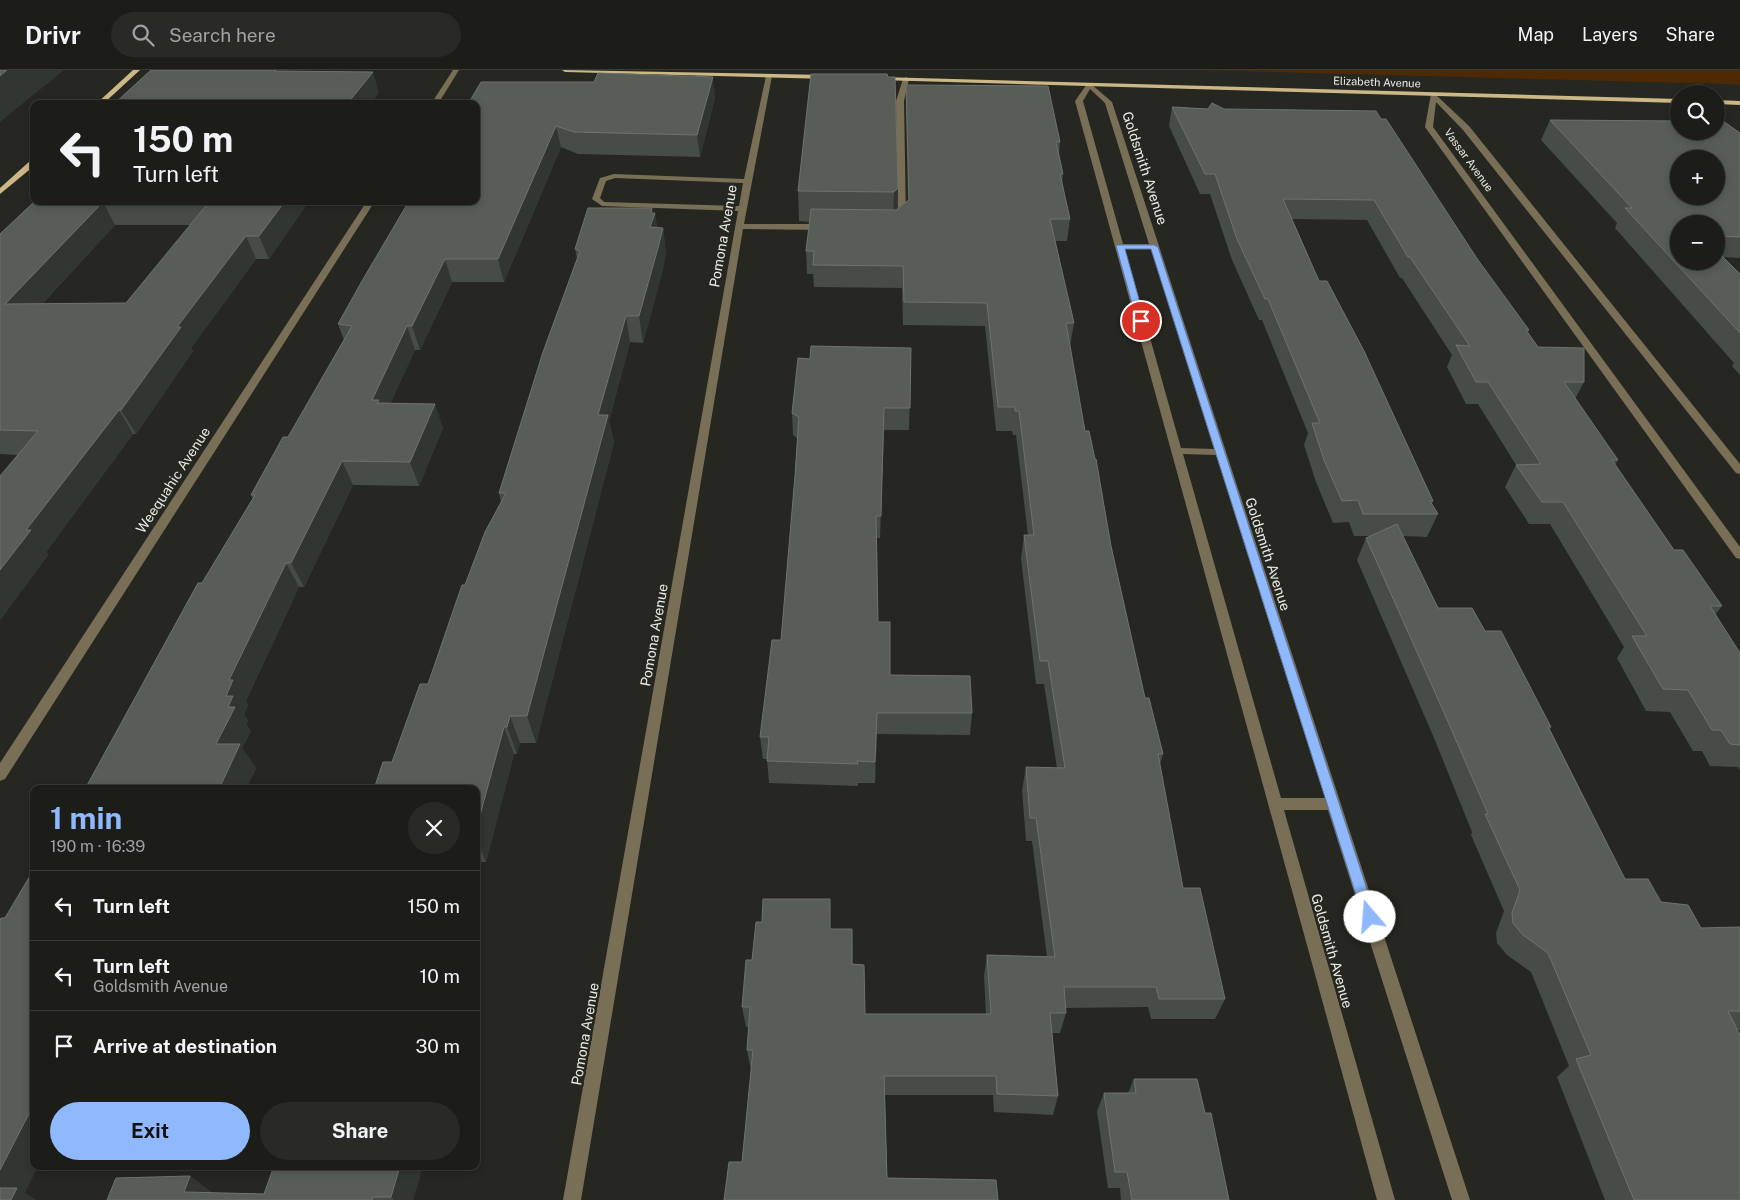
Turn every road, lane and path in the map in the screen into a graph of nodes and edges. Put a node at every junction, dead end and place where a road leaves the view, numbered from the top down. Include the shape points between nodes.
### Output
1 (137, 70) edge
2 (456, 70) edge
3 (565, 70) edge
4 (769, 76) junction
5 (837, 78) edge
6 (876, 78) edge
7 (906, 79) junction
8 (1089, 85) junction
9 (1433, 95) junction
10 (103, 100) edge
11 (437, 100) edge
12 (1670, 102) edge
13 (1725, 102) edge
14 (1740, 103) edge
15 (30, 166) edge
16 (747, 181) junction
17 (0, 192) edge
18 (368, 205) edge
19 (743, 209) junction
20 (740, 226) junction
21 (832, 226) edge
22 (896, 227) edge
23 (1120, 246) junction
24 (1154, 247) junction
25 (1177, 451) junction
26 (1220, 452) junction
27 (1740, 471) edge
28 (1740, 556) edge
29 (0, 775) edge
30 (1276, 804) junction
31 (1333, 804) junction
32 (572, 1200) edge
33 (1386, 1200) edge
34 (1461, 1200) edge

1 - 10 main road
2 - 11 street
3 - 4 main road
4 - 5 main road
4 - 16 street, Pomona Avenue
6 - 7 main road, Elizabeth Avenue
7 - 8 main road, Elizabeth Avenue
7 - 22 street via 900,101 903,220
8 - 9 main road, Elizabeth Avenue
8 - 23 street, Goldsmith Avenue via 1079,101
8 - 24 street, Goldsmith Avenue via 1108,102
9 - 12 main road, Elizabeth Avenue
9 - 27 street, Vassar Avenue via 1466,128
9 - 28 street, Vassar Avenue via 1429,127
13 - 14 main road
15 - 17 main road
16 - 19 street, Pomona Avenue
16 - 19 street via 614,176 602,180 596,199 602,204
18 - 29 street, Weequahic Avenue
19 - 20 street, Pomona Avenue
20 - 21 street
20 - 32 street, Pomona Avenue
23 - 24 street
23 - 25 street, Goldsmith Avenue
24 - 26 street, Goldsmith Avenue
25 - 26 street
25 - 30 street, Goldsmith Avenue
26 - 31 street, Goldsmith Avenue
30 - 31 street
30 - 33 street, Goldsmith Avenue
31 - 34 street, Goldsmith Avenue

